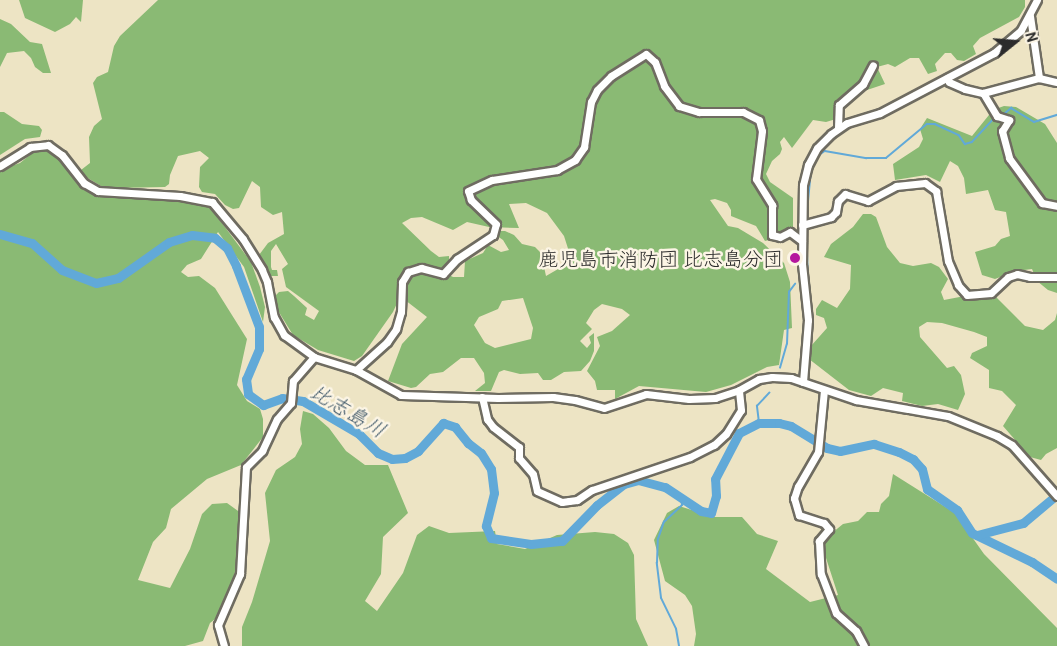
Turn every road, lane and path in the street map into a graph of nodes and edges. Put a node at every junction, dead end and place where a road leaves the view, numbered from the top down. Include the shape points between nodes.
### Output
1 (1037, 0) edge
2 (1030, 16) junction
3 (873, 66) dead end
4 (947, 78) junction
5 (1039, 78) junction
6 (1057, 82) edge
7 (983, 93) junction
8 (838, 128) junction
9 (0, 166) edge
10 (1057, 206) edge
11 (802, 225) junction
12 (802, 241) junction
13 (1057, 277) edge
14 (314, 357) junction
15 (356, 370) junction
16 (803, 382) junction
17 (740, 390) junction
18 (825, 390) junction
19 (482, 397) junction
20 (1057, 496) edge
21 (224, 646) edge
22 (864, 646) edge

1 - 2 street
2 - 4 street via 1005,45
2 - 5 street
3 - 8 street via 863,84 839,105
4 - 7 street via 965,89
4 - 8 street via 879,113
5 - 6 street
5 - 7 street
7 - 10 street via 997,116 1009,120 1002,131 1009,158 1042,203
8 - 11 street via 817,148 808,165
9 - 14 street via 30,147 48,145 62,155 84,183 98,191 212,202 243,239 262,270 274,317 284,335
11 - 12 street
11 - 13 street via 831,217 845,194 868,201 896,186 925,183 936,191 948,261 967,295 991,293 1017,274
12 - 15 street via 790,232 780,237 772,235 772,205 756,178 762,130 759,120 743,112 699,112 679,106 664,86 655,62 646,54 597,90 591,102 584,147 575,160 554,171 492,180 468,190 471,200 496,224 494,235 457,259 443,274 422,268 408,272 402,282 396,329
12 - 16 street via 808,320
14 - 15 street
14 - 21 street via 293,381 291,403 277,419 262,451 246,467 240,574 218,626
15 - 19 street via 401,395
16 - 17 street via 772,377 751,382
16 - 18 street
17 - 19 street via 703,399 646,394 604,408 553,397
17 - 19 street via 741,410 714,445 592,490 577,500 562,502 537,491 533,474 520,460 519,447 493,427
18 - 20 street via 889,408 948,416 997,436 1012,445
18 - 22 street via 818,452 795,490 796,507 799,515 824,523 829,529 819,541 821,574 836,613

